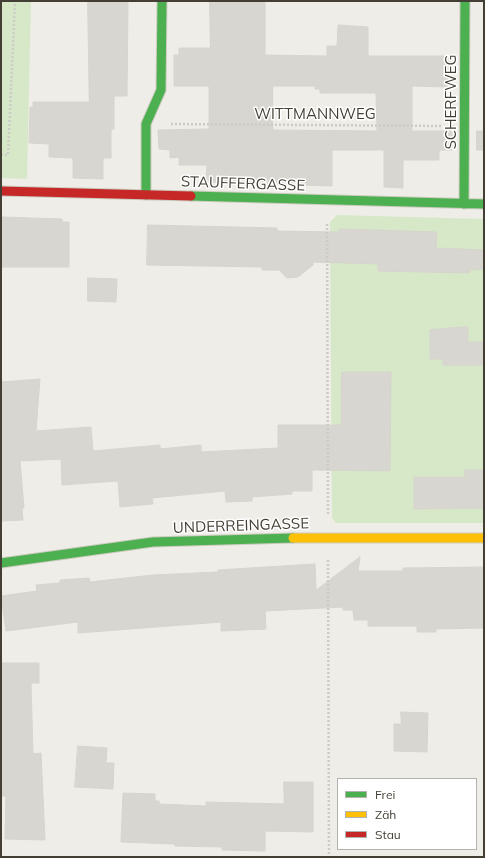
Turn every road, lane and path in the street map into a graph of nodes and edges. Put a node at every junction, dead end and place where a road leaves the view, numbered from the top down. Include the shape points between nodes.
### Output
1 (15, 1) edge
2 (162, 1) edge
3 (465, 1) edge
4 (146, 124) junction
5 (465, 126) junction
6 (1, 155) edge
7 (1, 191) edge
8 (146, 195) junction
9 (464, 204) junction
10 (484, 204) edge
11 (484, 538) edge
12 (1, 563) edge

1 - 6 path via 8,155
2 - 4 street via 161,90
3 - 5 street, SCHERFWEG
4 - 5 path, WITTMANNWEG
4 - 8 street
5 - 9 street, SCHERFWEG
7 - 8 street, STAUFFERGASSE
8 - 9 street, STAUFFERGASSE
9 - 10 street, STAUFFERGASSE
11 - 12 street, UNDERREINGASSE via 328,537 153,542

